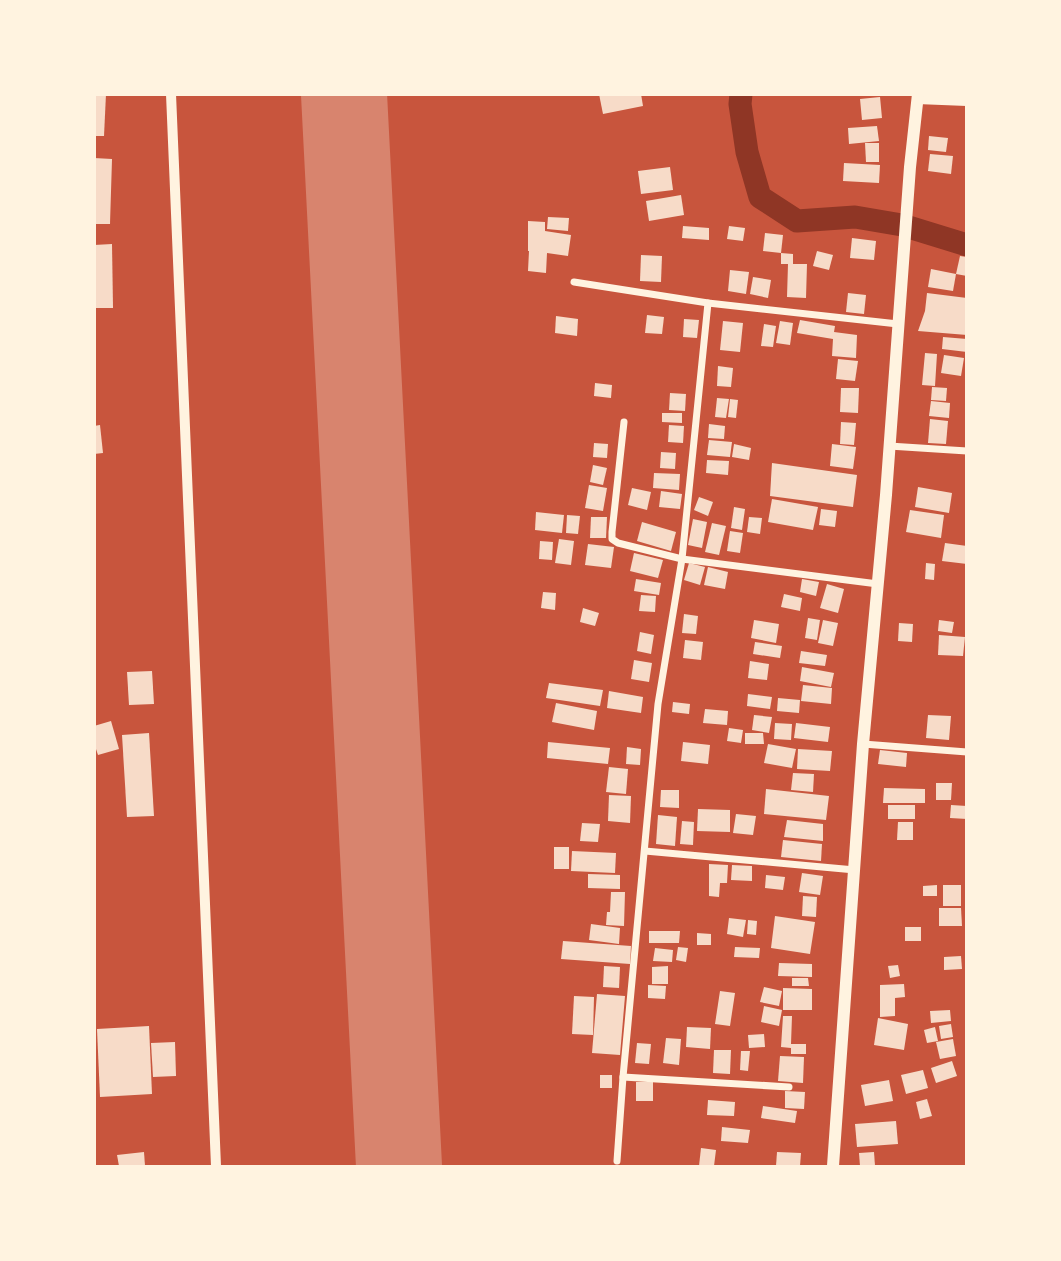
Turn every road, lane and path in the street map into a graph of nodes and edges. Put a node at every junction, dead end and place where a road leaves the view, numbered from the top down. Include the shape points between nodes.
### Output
1 (171, 94) edge
2 (918, 97) edge
3 (967, 101) edge
4 (574, 282) dead end
5 (708, 303) junction
6 (898, 324) junction
7 (624, 422) dead end
8 (889, 446) junction
9 (967, 451) edge
10 (682, 559) junction
11 (878, 584) junction
12 (863, 744) junction
13 (967, 752) edge
14 (645, 850) junction
15 (855, 870) junction
16 (623, 1077) junction
17 (789, 1087) dead end
18 (617, 1161) dead end
19 (216, 1167) edge
20 (833, 1167) edge

1 - 19 street
2 - 3 street
2 - 6 highway
4 - 5 street
5 - 6 street
5 - 10 street
6 - 8 highway
7 - 10 street via 612,539
8 - 9 street
8 - 11 highway
10 - 11 street
10 - 14 street via 658,704
11 - 12 highway
12 - 13 street
12 - 15 highway
14 - 15 street
14 - 16 street
15 - 20 highway
16 - 17 street
16 - 18 street

